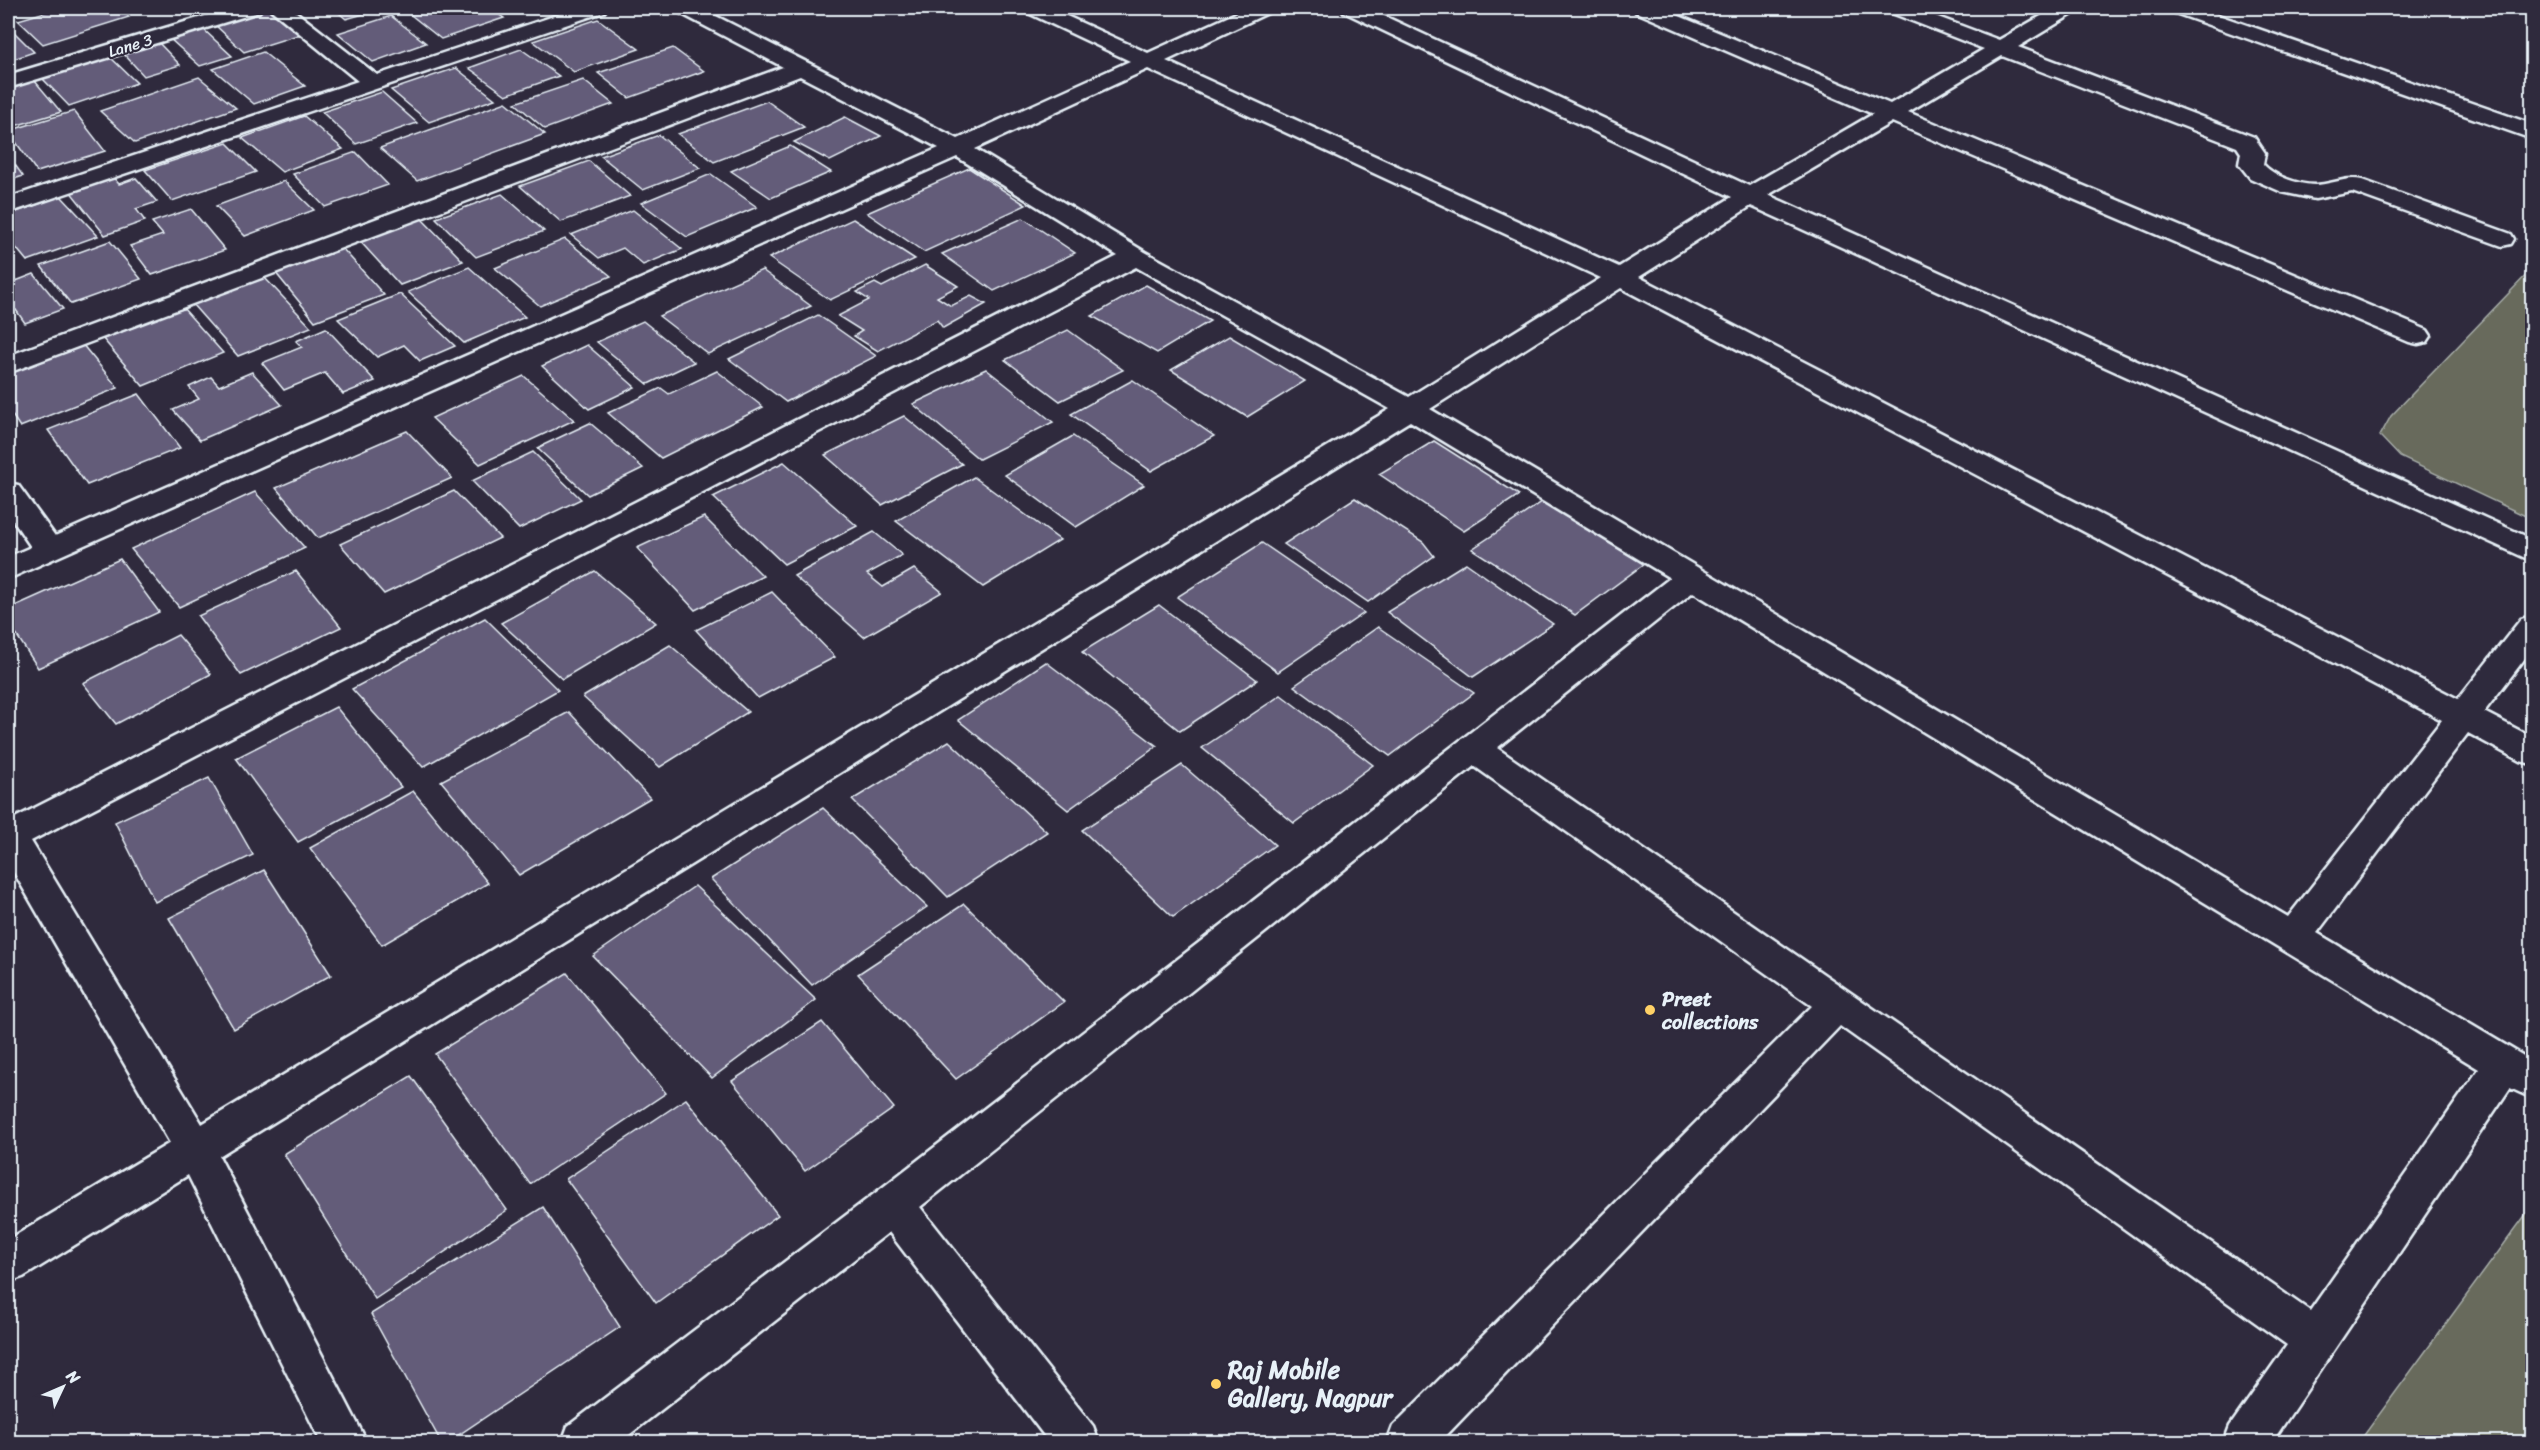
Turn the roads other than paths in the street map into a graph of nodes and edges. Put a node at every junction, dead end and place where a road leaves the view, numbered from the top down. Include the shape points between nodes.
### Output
1 (252, 8) edge
2 (279, 8) edge
3 (597, 8) edge
4 (685, 8) edge
5 (1033, 8) edge
6 (1263, 8) edge
7 (1351, 8) edge
8 (1643, 8) edge
9 (1896, 8) edge
10 (2069, 8) edge
11 (2179, 8) edge
12 (2003, 48) junction
13 (1146, 59) junction
14 (803, 67) junction
15 (8, 82) edge
16 (374, 83) junction
17 (1891, 113) junction
18 (2532, 132) edge
19 (958, 148) junction
20 (1750, 196) junction
21 (8, 206) edge
22 (2502, 239) dead end
23 (1137, 257) junction
24 (1620, 277) junction
25 (2418, 336) dead end
26 (8, 365) edge
27 (1410, 409) junction
28 (8, 492) edge
29 (49, 550) junction
30 (2532, 551) edge
31 (8, 569) edge
32 (1692, 578) junction
33 (2532, 627) edge
34 (2464, 716) junction
35 (1474, 749) junction
36 (2532, 752) edge
37 (8, 835) edge
38 (2293, 938) junction
39 (1838, 1004) junction
40 (2518, 1073) edge
41 (195, 1149) junction
42 (893, 1204) junction
43 (8, 1263) edge
44 (2316, 1340) junction
45 (345, 1443) edge
46 (584, 1443) edge
47 (1077, 1443) edge
48 (1409, 1443) edge
49 (2246, 1443) edge

1 - 15 street, Lane 3
2 - 16 street
3 - 16 street
4 - 14 street
5 - 13 street
6 - 13 street
7 - 20 street
8 - 17 street
9 - 12 street
10 - 12 street
11 - 18 street
12 - 17 street
12 - 22 street via 2246,142 2253,153 2251,165 2272,181 2315,192 2354,185
13 - 19 street
13 - 24 street
14 - 19 street
14 - 26 street
16 - 21 street
17 - 20 street
17 - 25 street
19 - 23 street
19 - 29 street
20 - 24 street
20 - 30 street
23 - 27 street
23 - 37 street
24 - 27 street
24 - 34 street
27 - 32 street
27 - 41 street
28 - 29 street
29 - 31 street
32 - 35 street
32 - 38 street
33 - 34 street
34 - 36 street
34 - 38 street
35 - 39 street
35 - 42 street
37 - 41 street
38 - 40 street
39 - 44 street
39 - 48 street
40 - 44 street
41 - 43 street
41 - 45 street
42 - 46 street
42 - 47 street
44 - 49 street

